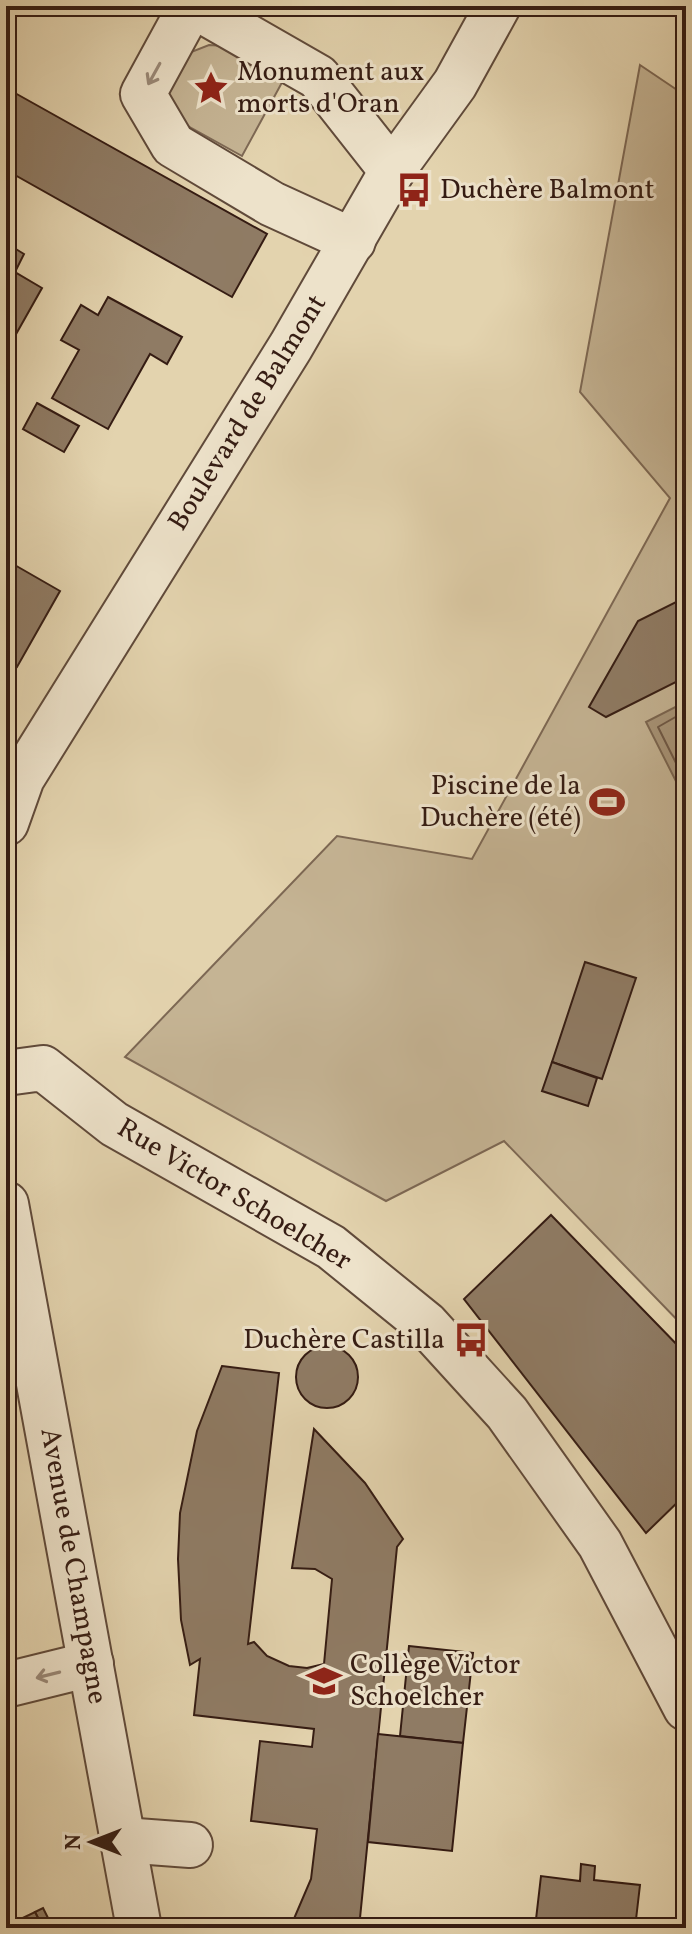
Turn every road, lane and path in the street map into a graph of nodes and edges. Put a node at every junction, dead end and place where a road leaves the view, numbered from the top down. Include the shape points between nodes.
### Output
1 (193, 6) edge
2 (498, 6) edge
3 (392, 171) junction
4 (353, 241) junction
5 (6, 823) edge
6 (6, 1073) edge
7 (6, 1204) edge
8 (91, 1664) junction
9 (6, 1685) edge
10 (686, 1708) edge
11 (123, 1840) junction
12 (190, 1845) dead end
13 (139, 1928) edge

1 - 3 street via 318,77
1 -> 4 street via 143,94 173,145 272,204
2 - 3 street, Boulevard de Balmont via 455,84
3 - 4 street, Boulevard de Balmont
4 - 5 street, Boulevard de Balmont via 22,778
6 - 10 street, Rue Victor Schoelcher via 43,1068 114,1124 331,1247 426,1324 507,1413 600,1544
7 - 8 street, Avenue de Champagne
8 -> 9 street
8 - 11 street, Avenue de Champagne
11 - 12 street
11 - 13 street, Avenue de Champagne

